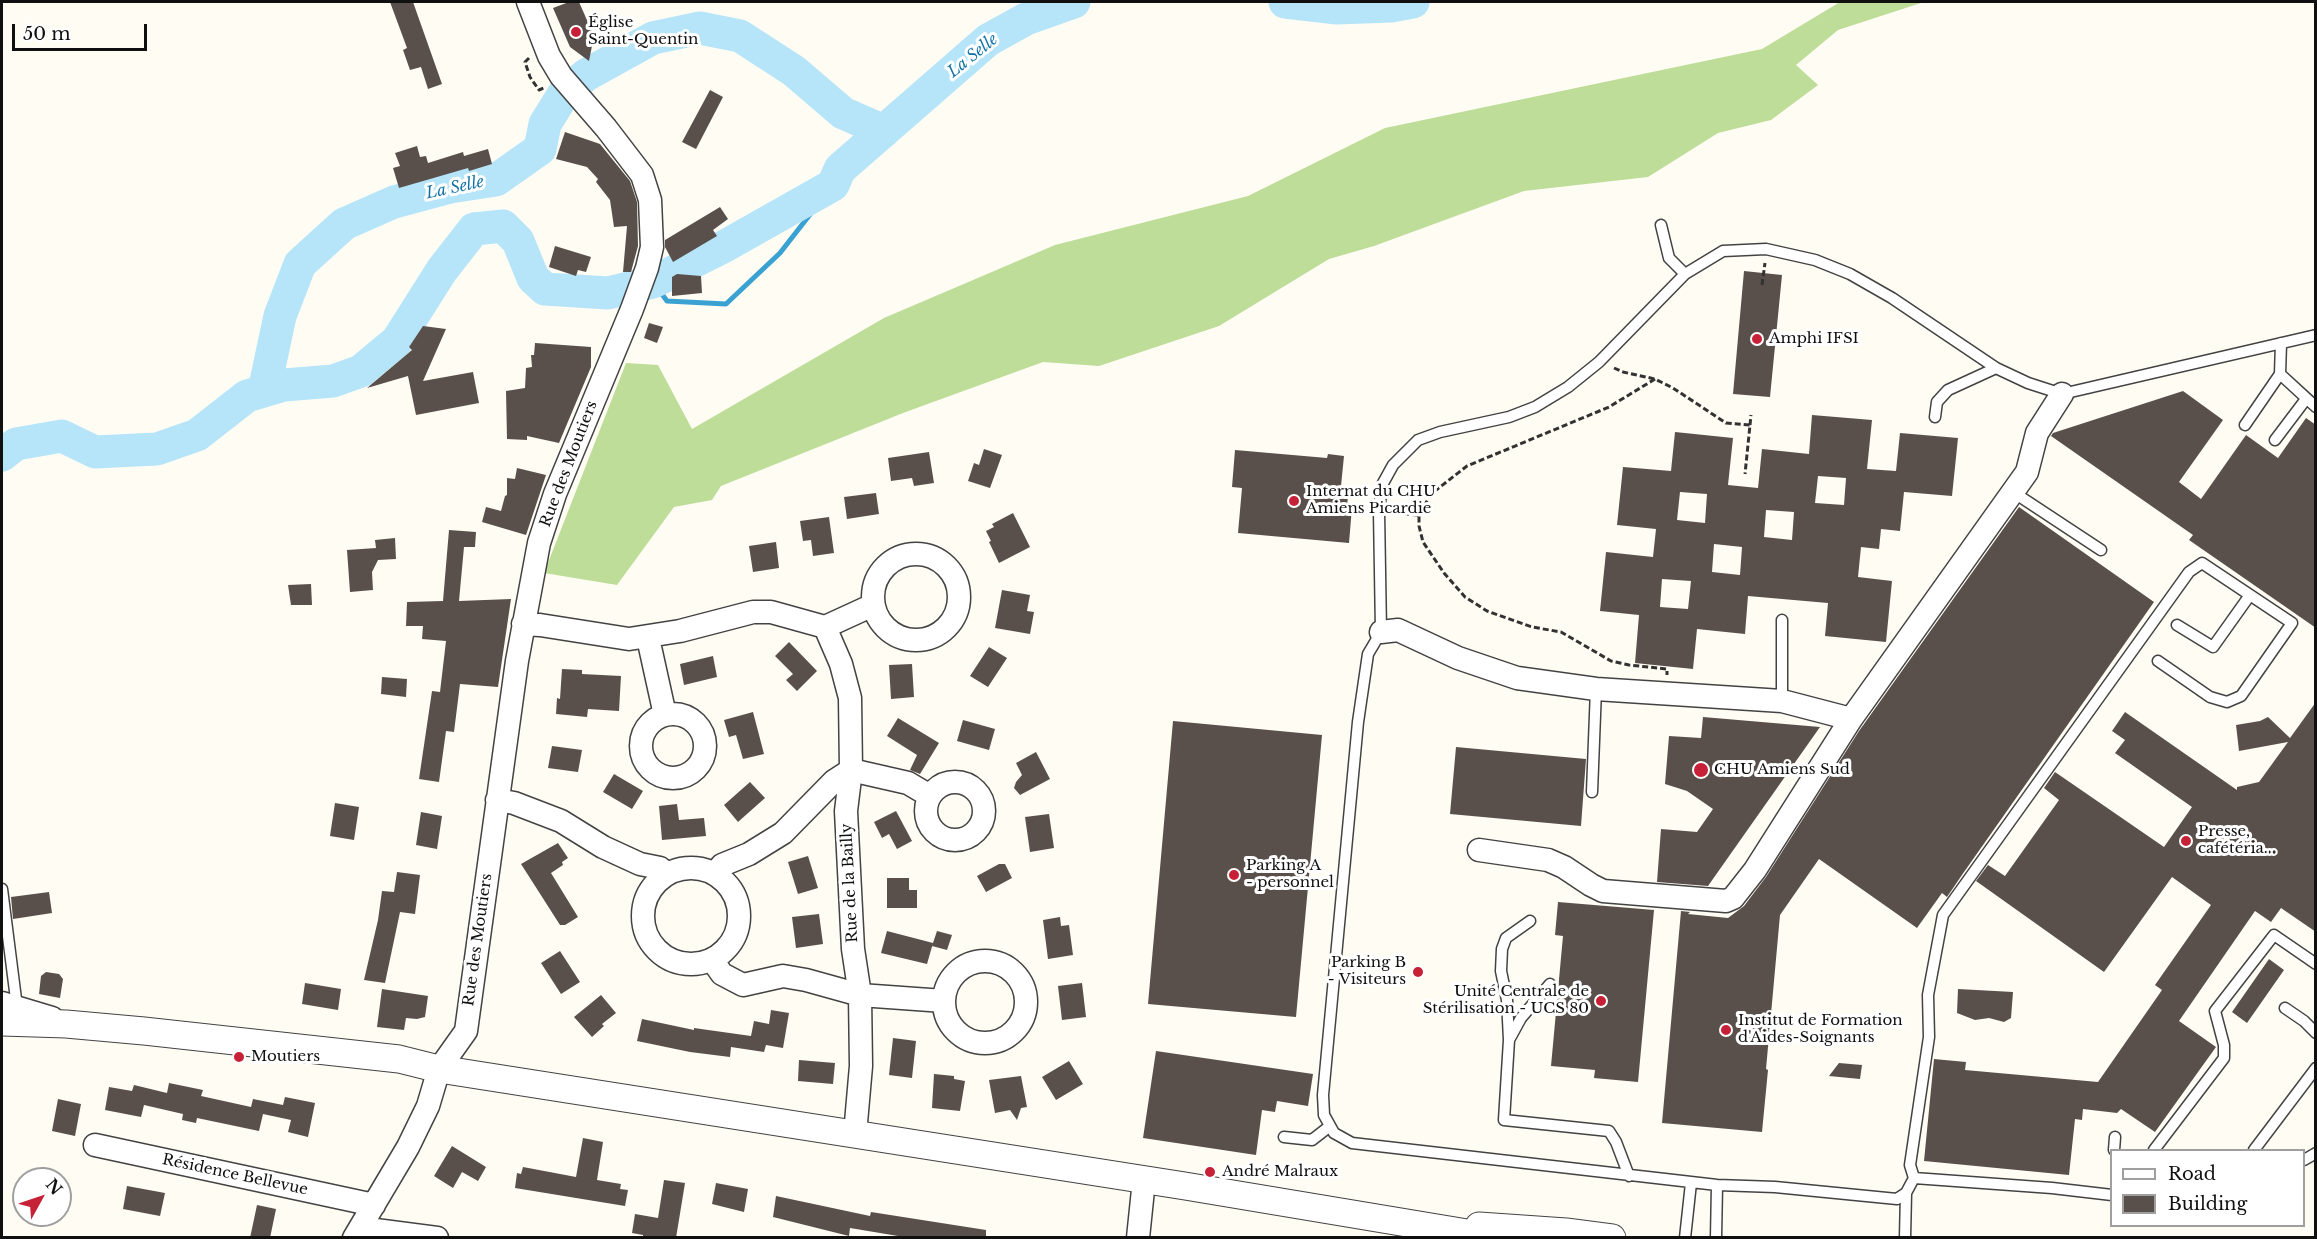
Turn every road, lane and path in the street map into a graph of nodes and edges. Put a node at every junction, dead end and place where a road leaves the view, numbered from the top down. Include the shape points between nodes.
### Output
1 (528, 2) edge
2 (1661, 225) dead end
3 (1766, 249) junction
4 (1685, 273) junction
5 (1762, 285) dead end
6 (2316, 335) edge
7 (2281, 344) junction
8 (1599, 362) junction
9 (1996, 368) junction
10 (2280, 374) junction
11 (1655, 379) junction
12 (2062, 394) junction
13 (2306, 399) junction
14 (2316, 407) edge
15 (1751, 415) dead end
16 (1935, 417) dead end
17 (1750, 425) junction
18 (2245, 425) dead end
19 (2275, 440) dead end
20 (1745, 474) dead end
21 (2013, 492) junction
22 (1379, 511) junction
23 (1419, 515) junction
24 (2101, 550) dead end
25 (2250, 595) junction
26 (873, 604) dead end
27 (1782, 620) dead end
28 (523, 624) junction
29 (2177, 625) dead end
30 (825, 627) junction
31 (1381, 632) junction
32 (648, 638) junction
33 (2158, 661) dead end
34 (1596, 689) junction
35 (1666, 693) junction
36 (1782, 701) junction
37 (664, 715) dead end
38 (1851, 719) junction
39 (851, 770) junction
40 (1592, 792) dead end
41 (930, 796) dead end
42 (497, 800) junction
43 (1479, 850) dead end
44 (666, 874) junction
45 (716, 874) junction
46 (2, 889) edge
47 (1530, 921) dead end
48 (712, 960) junction
49 (2316, 964) edge
50 (1550, 984) dead end
51 (860, 995) junction
52 (944, 1001) dead end
53 (2285, 1008) dead end
54 (10, 1013) edge
55 (2316, 1033) edge
56 (1509, 1040) junction
57 (2316, 1068) edge
58 (439, 1069) junction
59 (1330, 1126) junction
60 (855, 1134) junction
61 (1284, 1137) dead end
62 (2115, 1137) dead end
63 (95, 1145) dead end
64 (2114, 1149) edge
65 (2155, 1149) edge
66 (2255, 1149) edge
67 (1629, 1176) junction
68 (1914, 1178) junction
69 (1144, 1180) junction
70 (1691, 1183) junction
71 (1717, 1185) junction
72 (1906, 1193) junction
73 (2110, 1194) edge
74 (374, 1205) junction
75 (1423, 1224) junction
76 (357, 1233) edge
77 (436, 1238) edge
78 (1138, 1238) edge
79 (1497, 1238) edge
80 (1612, 1238) edge
81 (1685, 1238) edge
82 (1716, 1238) edge
83 (1905, 1238) edge

1 - 28 street, Rue des Moutiers via 561,76 642,175 650,200 652,247 632,309 555,494 539,543
2 - 4 lane via 1669,258
3 - 4 lane via 1723,251
3 - 5 path
3 - 9 lane via 1815,260 1850,274
4 - 8 lane
6 - 7 lane
7 - 10 lane
7 - 12 lane
8 - 11 path
8 - 22 lane via 1535,407 1418,440 1393,465 1382,485
9 - 12 lane
9 - 16 lane via 1948,390 1937,402
10 - 13 lane
10 - 18 lane
11 - 17 path via 1726,423
11 - 23 path via 1609,407 1467,466 1431,494
12 - 21 street via 2037,433 2027,472
13 - 14 lane
13 - 19 lane
15 - 17 path
17 - 20 path
21 - 24 lane
21 - 38 street
22 - 23 path
22 - 31 lane
23 - 35 path via 1423,542 1465,597 1487,611 1532,627 1561,632 1611,661 1667,669
25 - 29 lane via 2213,647
25 - 33 lane via 2292,623 2241,696 2227,702 2210,697
25 - 68 lane via 2202,563 2189,572 1943,915 1928,995 1929,1036 1910,1165
26 - 30 street
27 - 36 lane
28 - 32 street via 629,639
28 - 42 street, Rue des Moutiers
30 - 32 street via 771,612 753,612
30 - 39 street, Rue de la Bailly via 850,698
31 - 34 street via 1398,630 1458,658 1517,678
31 - 59 lane via 1368,654 1358,722 1323,1095 1324,1115
32 - 37 street
34 - 35 street
34 - 40 lane
35 - 36 street
36 - 38 street
38 - 43 street via 1755,870 1733,898 1726,901 1603,891 1548,860
39 - 41 street via 908,783
39 - 45 street via 834,781 783,833 722,865
39 - 51 street, Rue de la Bailly via 846,811 853,949
42 - 44 street via 561,822 603,847 640,864 660,868
42 - 58 street, Rue des Moutiers via 466,1031
44 - 45 street via 691,867
44 - 48 street via 645,898 644,931 652,946 679,963
45 - 48 street via 735,896 739,918 733,940
46 - 54 lane
47 - 56 lane via 1506,938 1502,949
48 - 51 street via 722,974 743,985 783,976
49 - 65 lane via 2274,935 2215,1011 2224,1058
50 - 56 lane via 1521,1018
51 - 52 street
51 - 60 street, Rue de la Bailly via 861,1066
53 - 55 lane
54 - 58 street via 66,1024 399,1059
56 - 67 lane via 1504,1120 1608,1131
57 - 66 lane
58 - 60 street
58 - 74 street, Rue des Moutiers via 428,1106
59 - 61 lane via 1312,1140
59 - 67 lane via 1334,1133 1352,1143
60 - 69 street
62 - 64 lane
63 - 74 street, Résidence Bellevue
67 - 70 lane
68 - 72 lane
68 - 73 lane
69 - 75 street
69 - 78 street
70 - 71 lane
70 - 81 lane
71 - 72 lane via 1897,1199
71 - 82 lane
72 - 83 lane
74 - 76 street, Rue des Moutiers
75 - 79 street
75 - 80 street
76 - 77 street

